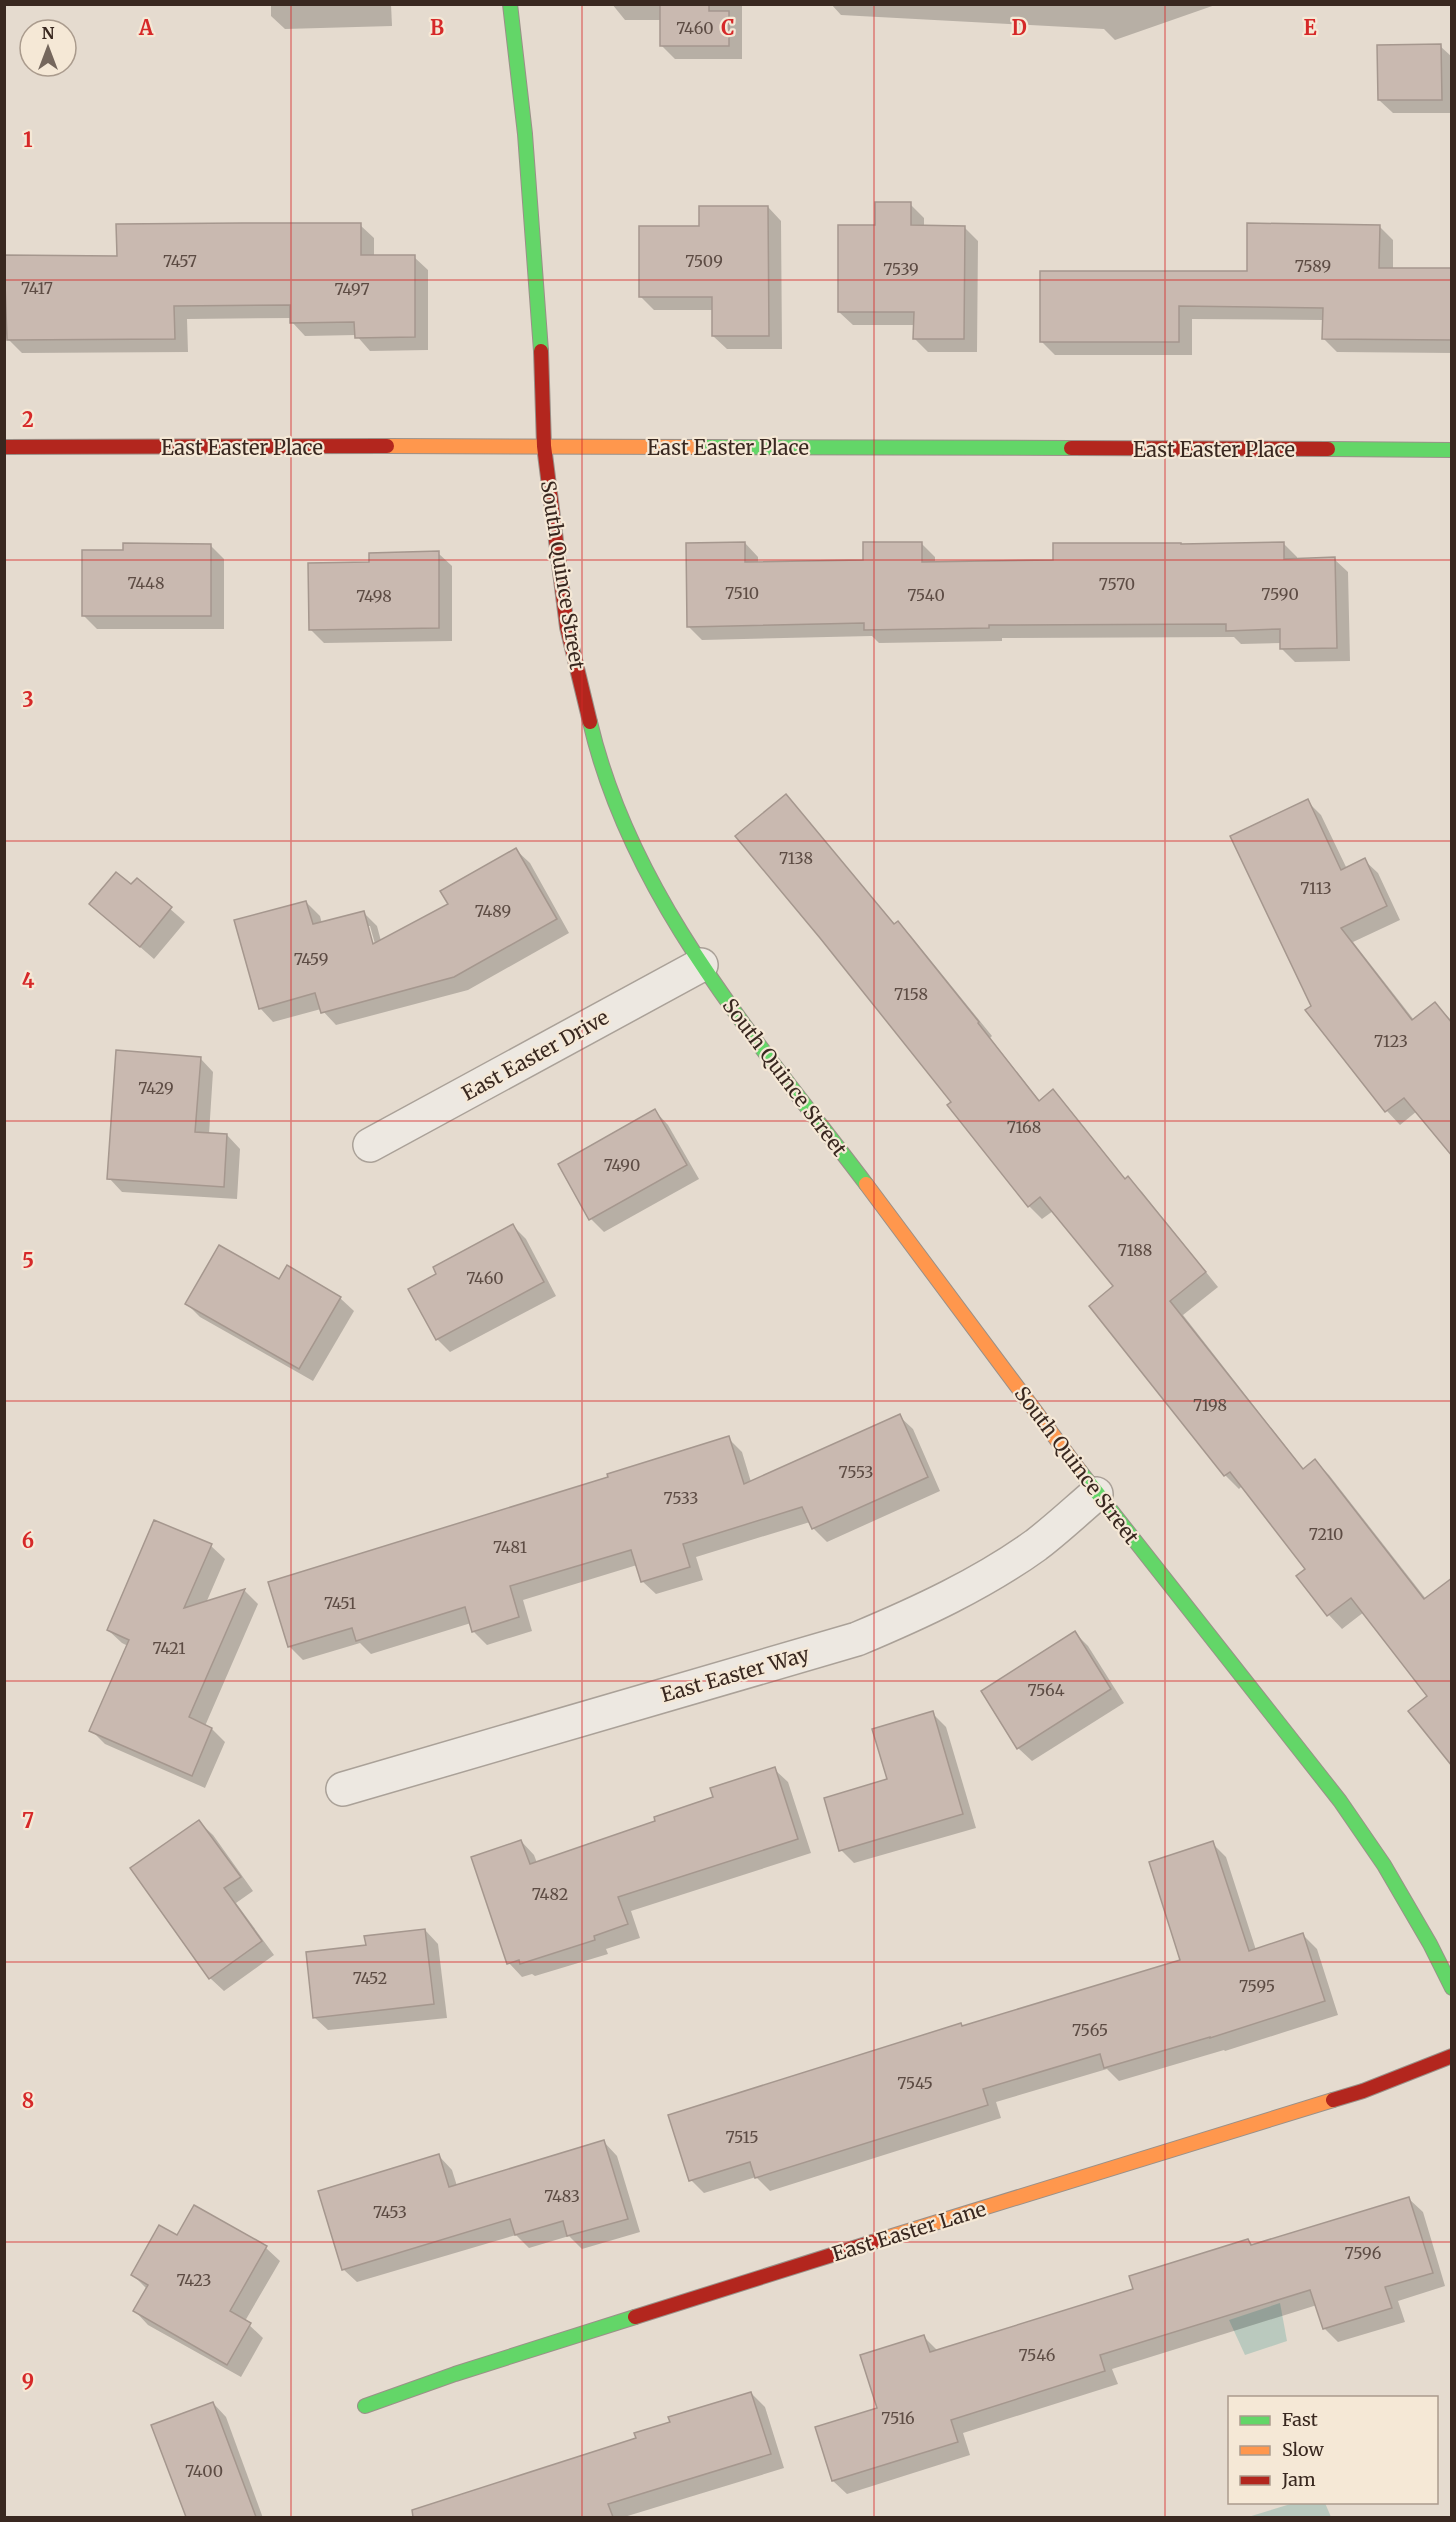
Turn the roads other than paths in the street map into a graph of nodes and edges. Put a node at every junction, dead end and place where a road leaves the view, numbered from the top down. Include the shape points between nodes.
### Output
1 (510, 4) edge
2 (544, 446) junction
3 (4, 447) edge
4 (1452, 450) edge
5 (700, 965) junction
6 (370, 1145) dead end
7 (1096, 1494) junction
8 (343, 1789) dead end
9 (1452, 1988) edge
10 (1452, 2056) edge
11 (365, 2406) dead end

1 - 2 street, South Quince Street via 525,134
2 - 3 street, East Easter Place
2 - 4 street, East Easter Place
2 - 5 street, South Quince Street via 567,627 598,757 663,905
5 - 6 street, East Easter Drive
5 - 7 street, South Quince Street via 1058,1438
7 - 8 street, East Easter Way via 1000,1568 913,1616 857,1639
7 - 9 street, South Quince Street via 1340,1801 1384,1865
10 - 11 street, East Easter Lane via 1363,2091 455,2374

